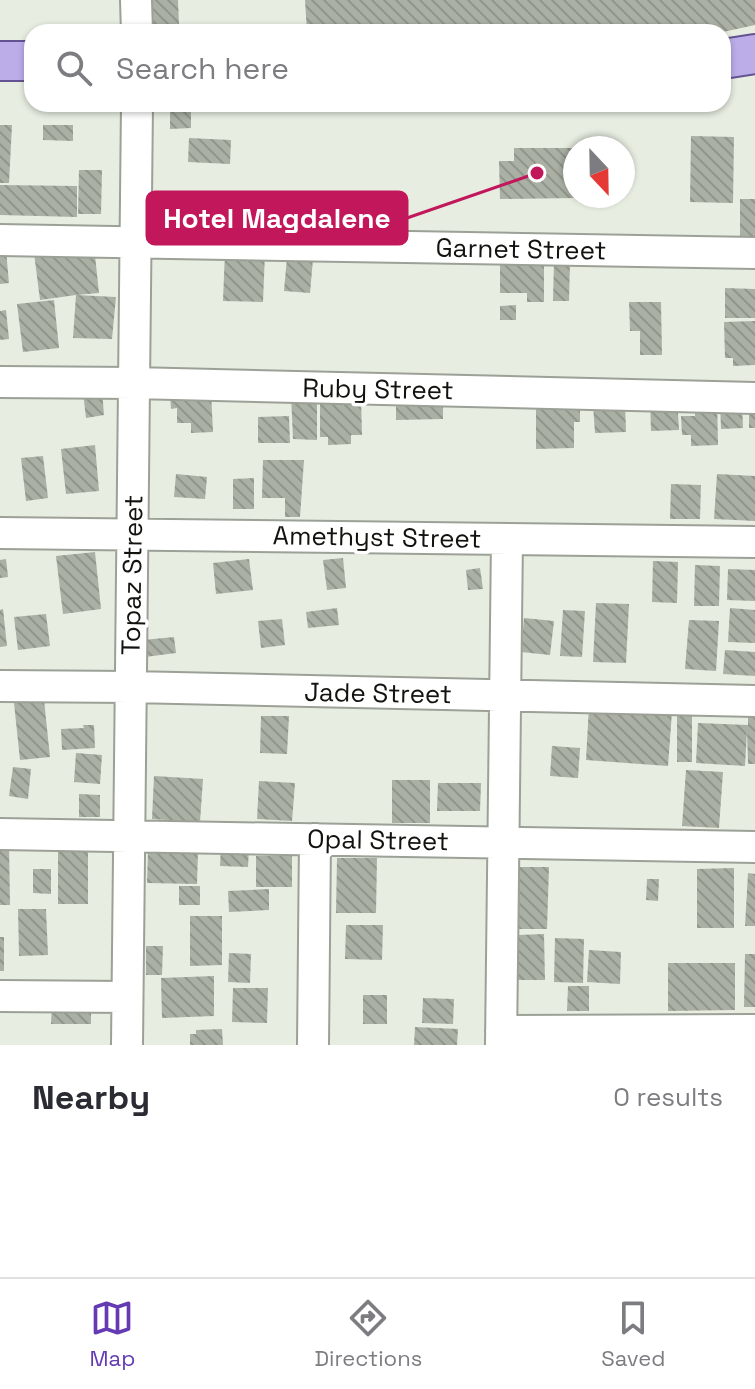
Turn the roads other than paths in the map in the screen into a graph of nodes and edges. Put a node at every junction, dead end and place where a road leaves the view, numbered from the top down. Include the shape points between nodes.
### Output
1 (136, 0) edge
2 (137, 24) edge
3 (755, 54) edge
4 (731, 58) edge
5 (0, 61) edge
6 (24, 61) edge
7 (137, 112) edge
8 (0, 240) edge
9 (135, 243) junction
10 (755, 253) edge
11 (0, 382) edge
12 (134, 383) junction
13 (755, 398) edge
14 (0, 533) edge
15 (133, 534) junction
16 (507, 539) junction
17 (755, 542) edge
18 (0, 686) edge
19 (131, 687) junction
20 (505, 696) junction
21 (755, 701) edge
22 (0, 834) edge
23 (129, 835) junction
24 (315, 839) junction
25 (503, 842) junction
26 (755, 847) edge
27 (0, 996) edge
28 (127, 997) junction
29 (755, 1030) edge
30 (501, 1038) edge
31 (127, 1045) edge
32 (313, 1045) edge

1 - 2 street
3 - 4 main road
5 - 6 main road
7 - 9 street, Topaz Street
8 - 9 street, Garnet Street
9 - 10 street, Garnet Street
9 - 12 street, Topaz Street
11 - 12 street, Ruby Street
12 - 13 street, Ruby Street
12 - 15 street, Topaz Street
14 - 15 street, Amethyst Street
15 - 16 street, Amethyst Street
15 - 19 street, Topaz Street
16 - 17 street, Amethyst Street
16 - 20 street
18 - 19 street, Jade Street
19 - 20 street, Jade Street
19 - 23 street, Topaz Street
20 - 21 street, Jade Street
20 - 25 street
22 - 23 street, Opal Street
23 - 24 street, Opal Street
23 - 28 street, Topaz Street
24 - 25 street, Opal Street
24 - 32 street
25 - 26 street, Opal Street
25 - 30 street
27 - 28 street
28 - 31 street, Topaz Street
29 - 30 street

